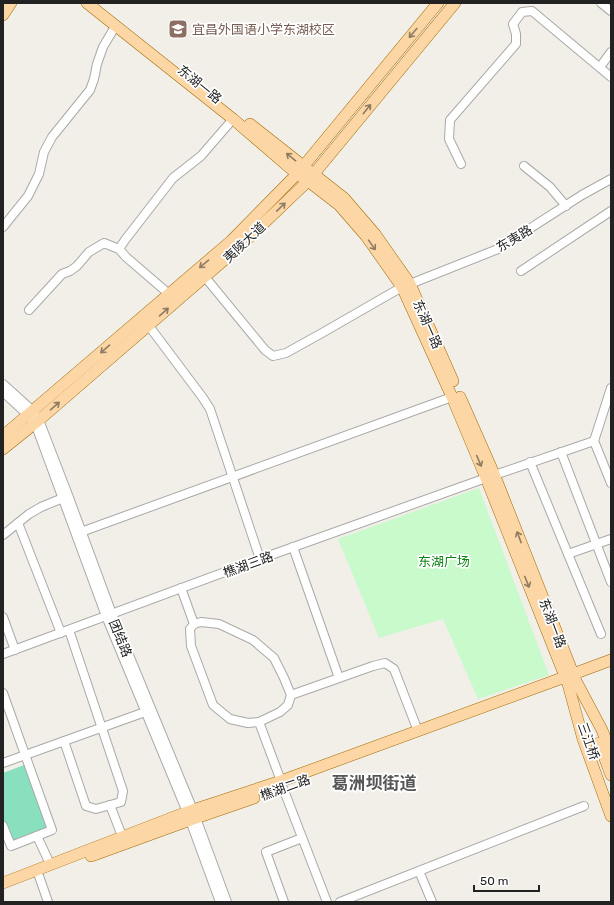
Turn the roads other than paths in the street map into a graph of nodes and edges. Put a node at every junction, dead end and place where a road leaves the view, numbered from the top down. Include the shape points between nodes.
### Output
1 (11, 3) edge
2 (87, 3) edge
3 (98, 3) edge
4 (438, 3) edge
5 (455, 3) edge
6 (601, 3) edge
7 (611, 11) edge
8 (3, 15) edge
9 (116, 25) junction
10 (611, 52) edge
11 (600, 67) junction
12 (611, 77) edge
13 (233, 119) junction
14 (461, 164) dead end
15 (524, 166) dead end
16 (300, 170) junction
17 (311, 177) junction
18 (611, 179) edge
19 (566, 206) junction
20 (611, 211) edge
21 (3, 227) edge
22 (119, 249) junction
23 (520, 271) dead end
24 (205, 277) junction
25 (406, 285) junction
26 (168, 294) junction
27 (29, 310) dead end
28 (149, 326) junction
29 (3, 384) edge
30 (611, 388) edge
31 (3, 392) edge
32 (452, 397) junction
33 (34, 417) junction
34 (3, 436) edge
35 (594, 441) junction
36 (3, 449) edge
37 (561, 452) junction
38 (530, 462) junction
39 (232, 476) junction
40 (490, 476) junction
41 (611, 483) edge
42 (63, 498) junction
43 (18, 523) junction
44 (81, 532) junction
45 (3, 535) edge
46 (611, 539) edge
47 (596, 544) junction
48 (293, 547) junction
49 (568, 554) junction
50 (260, 559) junction
51 (611, 582) edge
52 (181, 588) junction
53 (109, 615) junction
54 (3, 617) edge
55 (194, 624) junction
56 (65, 631) junction
57 (601, 634) dead end
58 (15, 650) junction
59 (3, 654) edge
60 (611, 660) edge
61 (611, 667) edge
62 (339, 678) junction
63 (570, 679) junction
64 (3, 693) edge
65 (291, 695) junction
66 (145, 712) junction
67 (259, 722) junction
68 (102, 727) junction
69 (418, 731) junction
70 (64, 741) junction
71 (611, 753) edge
72 (25, 755) junction
73 (3, 763) edge
74 (611, 775) edge
75 (282, 784) junction
76 (611, 800) edge
77 (110, 805) junction
78 (584, 806) dead end
79 (191, 815) junction
80 (611, 816) edge
81 (3, 826) edge
82 (38, 836) junction
83 (122, 836) junction
84 (302, 838) junction
85 (50, 864) junction
86 (419, 871) junction
87 (39, 876) junction
88 (3, 883) edge
89 (3, 890) edge
90 (48, 902) edge
91 (220, 902) edge
92 (227, 902) edge
93 (284, 902) edge
94 (327, 902) edge
95 (340, 902) edge
96 (432, 902) edge

1 - 8 main road
2 - 9 main road
16 -> 3 main road, 东湖一路
4 -> 16 main road, 夷陵大道
17 -> 5 main road, 夷陵大道
6 - 7 street
9 - 13 main road
9 - 21 street via 103,47 90,90 52,137 44,152 40,174 28,196
10 - 11 street
11 - 12 street
11 - 14 street via 532,11 522,12 513,24 516,44 450,120 449,139
13 - 16 main road
13 - 22 street via 201,156 173,178
15 - 19 street via 550,187
16 - 17 main road
16 -> 26 main road, 夷陵大道 via 231,241
24 -> 17 main road, 夷陵大道
17 - 25 main road via 339,205
18 - 19 street, 东夷路
19 - 25 street, 东夷路 via 498,249
20 - 23 street
22 - 26 street
22 - 27 street via 104,243 90,252 77,266 62,274
24 - 25 street, 东夷路 via 265,350 273,356 286,353
28 -> 24 main road, 夷陵大道
25 - 32 main road
25 - 40 main road, 东湖一路
26 -> 33 main road, 夷陵大道
33 -> 28 main road, 夷陵大道
28 - 39 street via 210,409
29 - 33 street, 团结路
30 - 35 street
31 - 33 street, 团结路
32 - 39 street
32 -> 40 main road
33 - 34 main road, 夷陵大道
33 - 36 main road, 夷陵大道
33 - 42 street, 团结路
33 - 44 street, 团结路
35 - 37 street, 樵湖三路
35 - 41 street
37 - 38 street, 樵湖三路
37 - 47 street
38 - 40 street, 樵湖三路
38 - 49 street
39 - 44 street
39 - 50 street
40 - 48 street, 樵湖三路
40 - 63 main road
42 - 43 street via 29,514
42 - 53 street, 团结路
43 - 45 street
43 - 56 street
44 - 53 street, 团结路
46 - 47 street
47 - 49 street
47 - 51 street
48 - 50 street, 樵湖三路
48 - 62 street
49 - 57 street
50 - 52 street, 樵湖三路
52 - 53 street, 樵湖三路
52 - 55 street
53 - 56 street, 樵湖三路
53 - 66 street, 团结路
53 - 79 street, 团结路
54 - 58 street
55 - 65 street via 219,624 253,640 274,658
55 - 67 street via 190,629 191,646 213,705 230,719 248,724
56 - 58 street, 樵湖三路
56 - 68 street
58 - 59 street, 樵湖三路
60 - 63 main road
61 - 63 main road
62 - 65 street
62 - 69 street via 385,663 394,669
63 - 69 main road, 樵湖二路
63 - 71 main road via 602,730
63 - 74 main road, 三江桥
63 - 75 main road, 樵湖二路
63 - 76 main road, 三江桥
63 - 80 main road via 583,740
64 - 72 street
65 - 67 street via 288,705 280,712
66 - 68 street
66 - 79 street, 团结路
67 - 75 street
68 - 70 street
68 - 77 street via 123,791 121,802
69 - 75 main road, 樵湖二路
70 - 72 street
70 - 77 street via 86,806 96,809
72 - 73 street
72 - 82 street via 52,830
75 - 79 main road, 樵湖二路
75 - 84 street
77 - 83 street
78 - 86 street
79 - 83 main road, 樵湖二路
79 - 87 main road, 樵湖二路
79 - 91 street, 团结路
79 - 92 street, 团结路
81 - 82 street via 10,846
82 - 85 street
83 - 85 main road, 樵湖二路
84 - 93 street via 266,852
84 - 94 street
85 - 88 main road, 樵湖二路
86 - 95 street
86 - 96 street
87 - 89 main road, 樵湖二路
87 - 90 street

